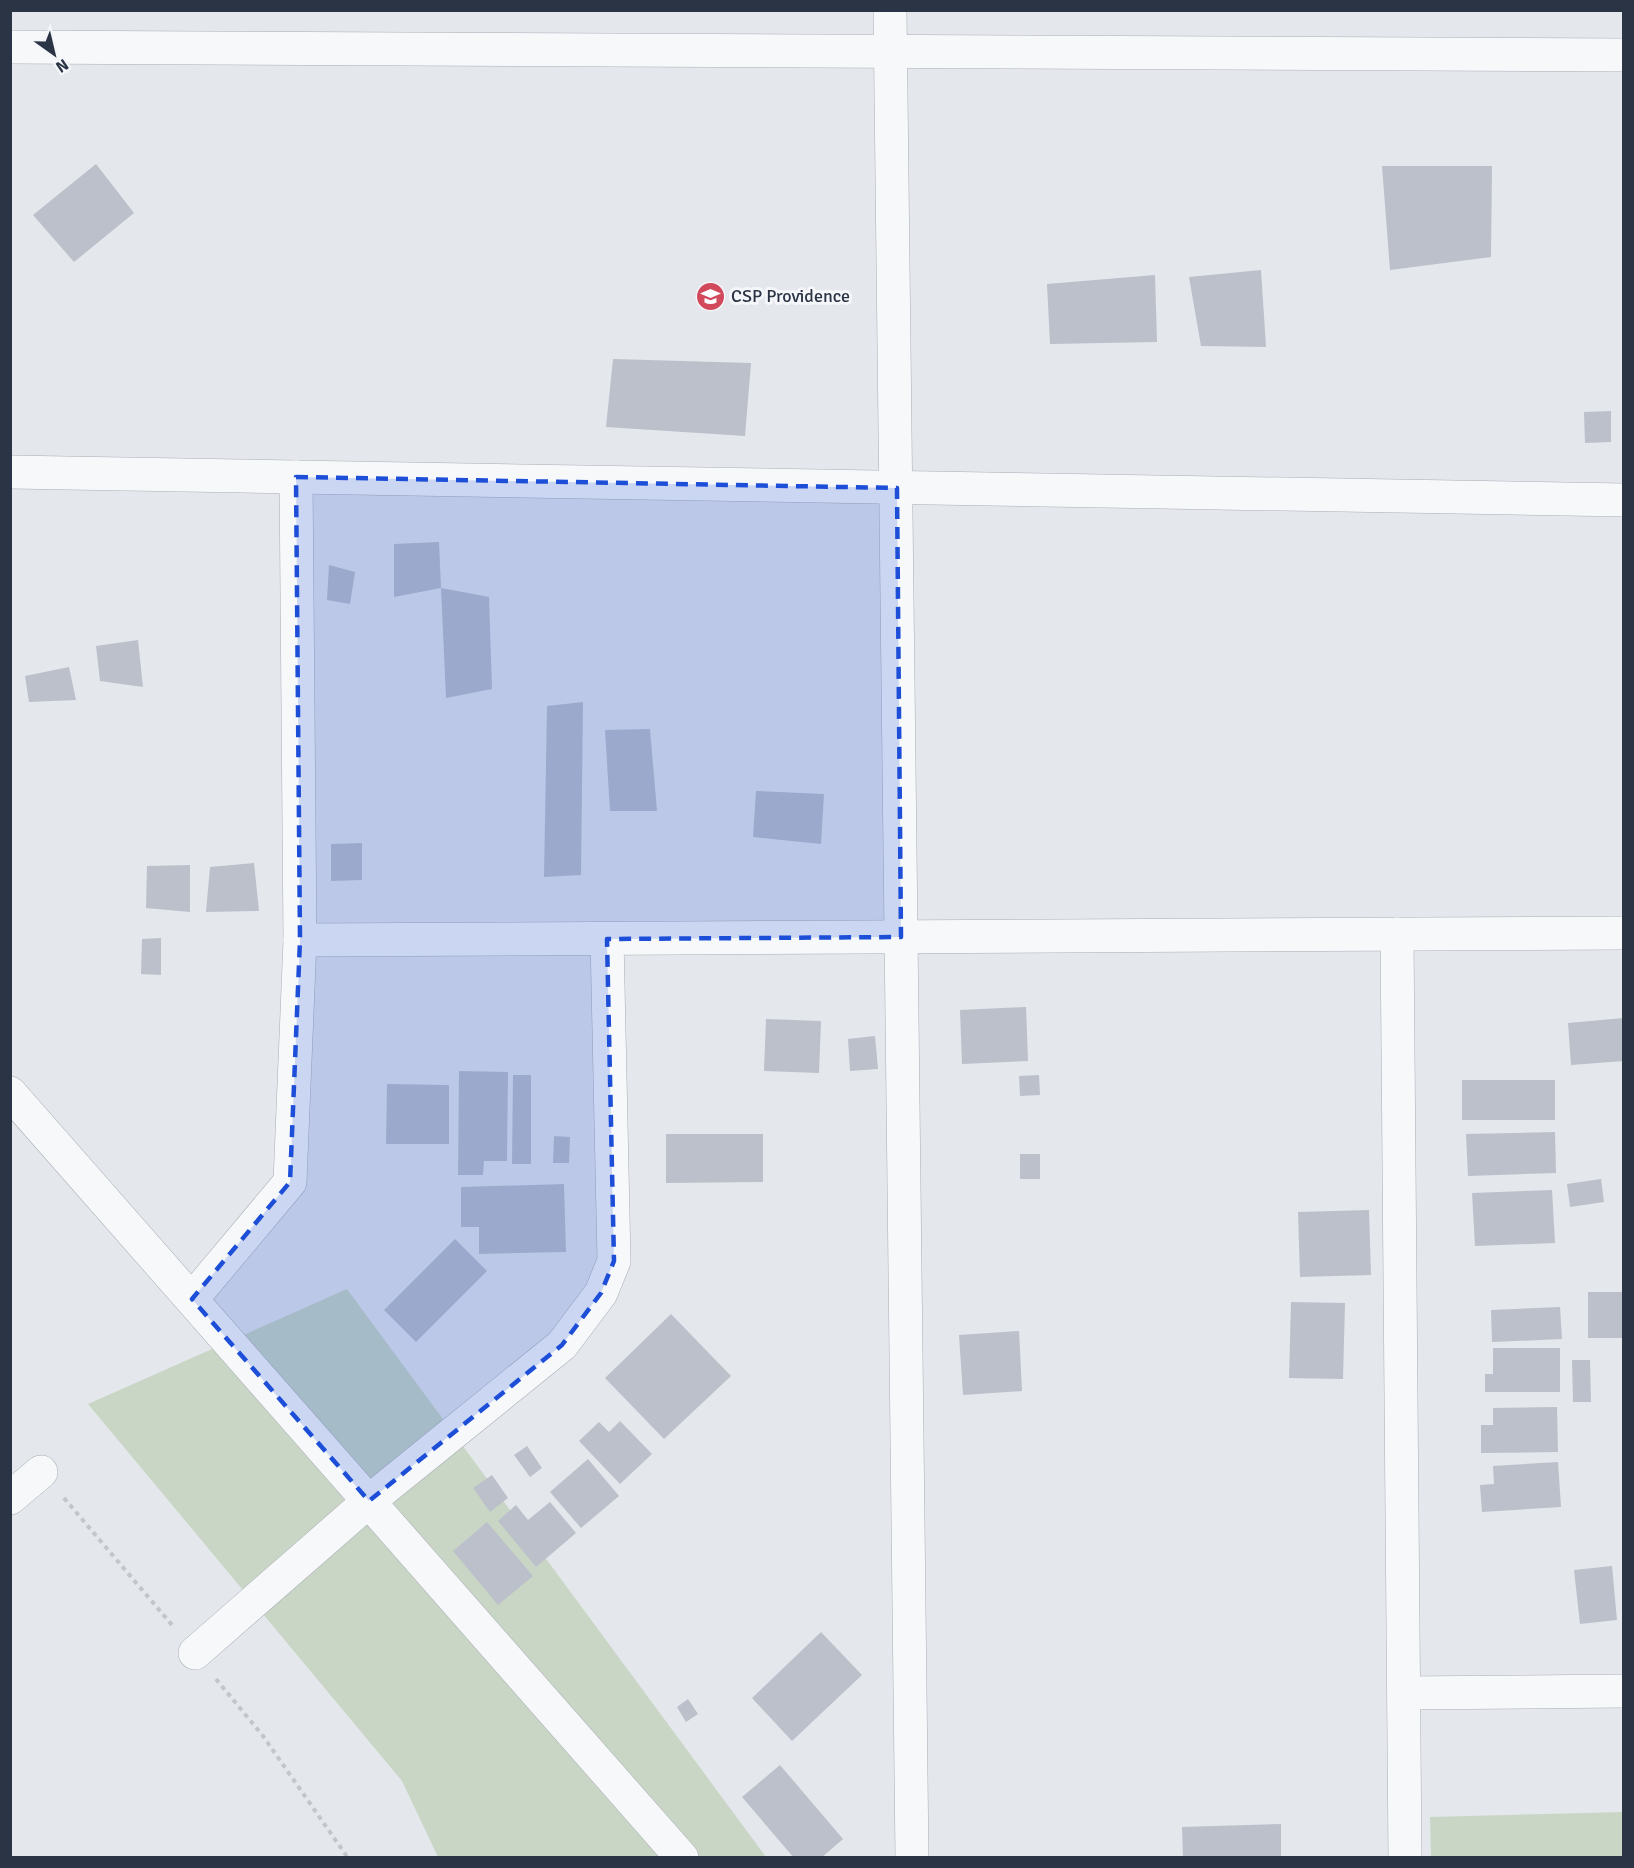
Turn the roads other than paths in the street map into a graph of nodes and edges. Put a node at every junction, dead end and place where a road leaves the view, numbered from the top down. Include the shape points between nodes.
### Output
1 (890, 10) edge
2 (10, 47) edge
3 (890, 51) junction
4 (1623, 55) edge
5 (10, 472) edge
6 (296, 477) junction
7 (897, 488) junction
8 (1623, 500) edge
9 (1623, 933) edge
10 (1397, 934) junction
11 (901, 937) junction
12 (607, 939) junction
13 (300, 940) junction
14 (10, 1093) edge
15 (192, 1299) junction
16 (41, 1472) dead end
17 (10, 1498) edge
18 (369, 1501) junction
19 (195, 1653) dead end
20 (1623, 1692) edge
21 (1404, 1693) junction
22 (682, 1857) edge
23 (912, 1857) edge
24 (1405, 1857) edge

1 - 3 street
2 - 3 street
3 - 4 street
3 - 7 street
5 - 6 street
6 - 7 street
6 - 13 street
7 - 8 street
7 - 11 street
9 - 10 street
10 - 11 street
10 - 21 street
11 - 12 street
11 - 23 street
12 - 13 street
12 - 18 street via 614,1261 601,1293 562,1345
13 - 15 street via 291,1182
14 - 15 street
15 - 18 street
16 - 17 street
18 - 19 street
18 - 22 street
20 - 21 street
21 - 24 street

